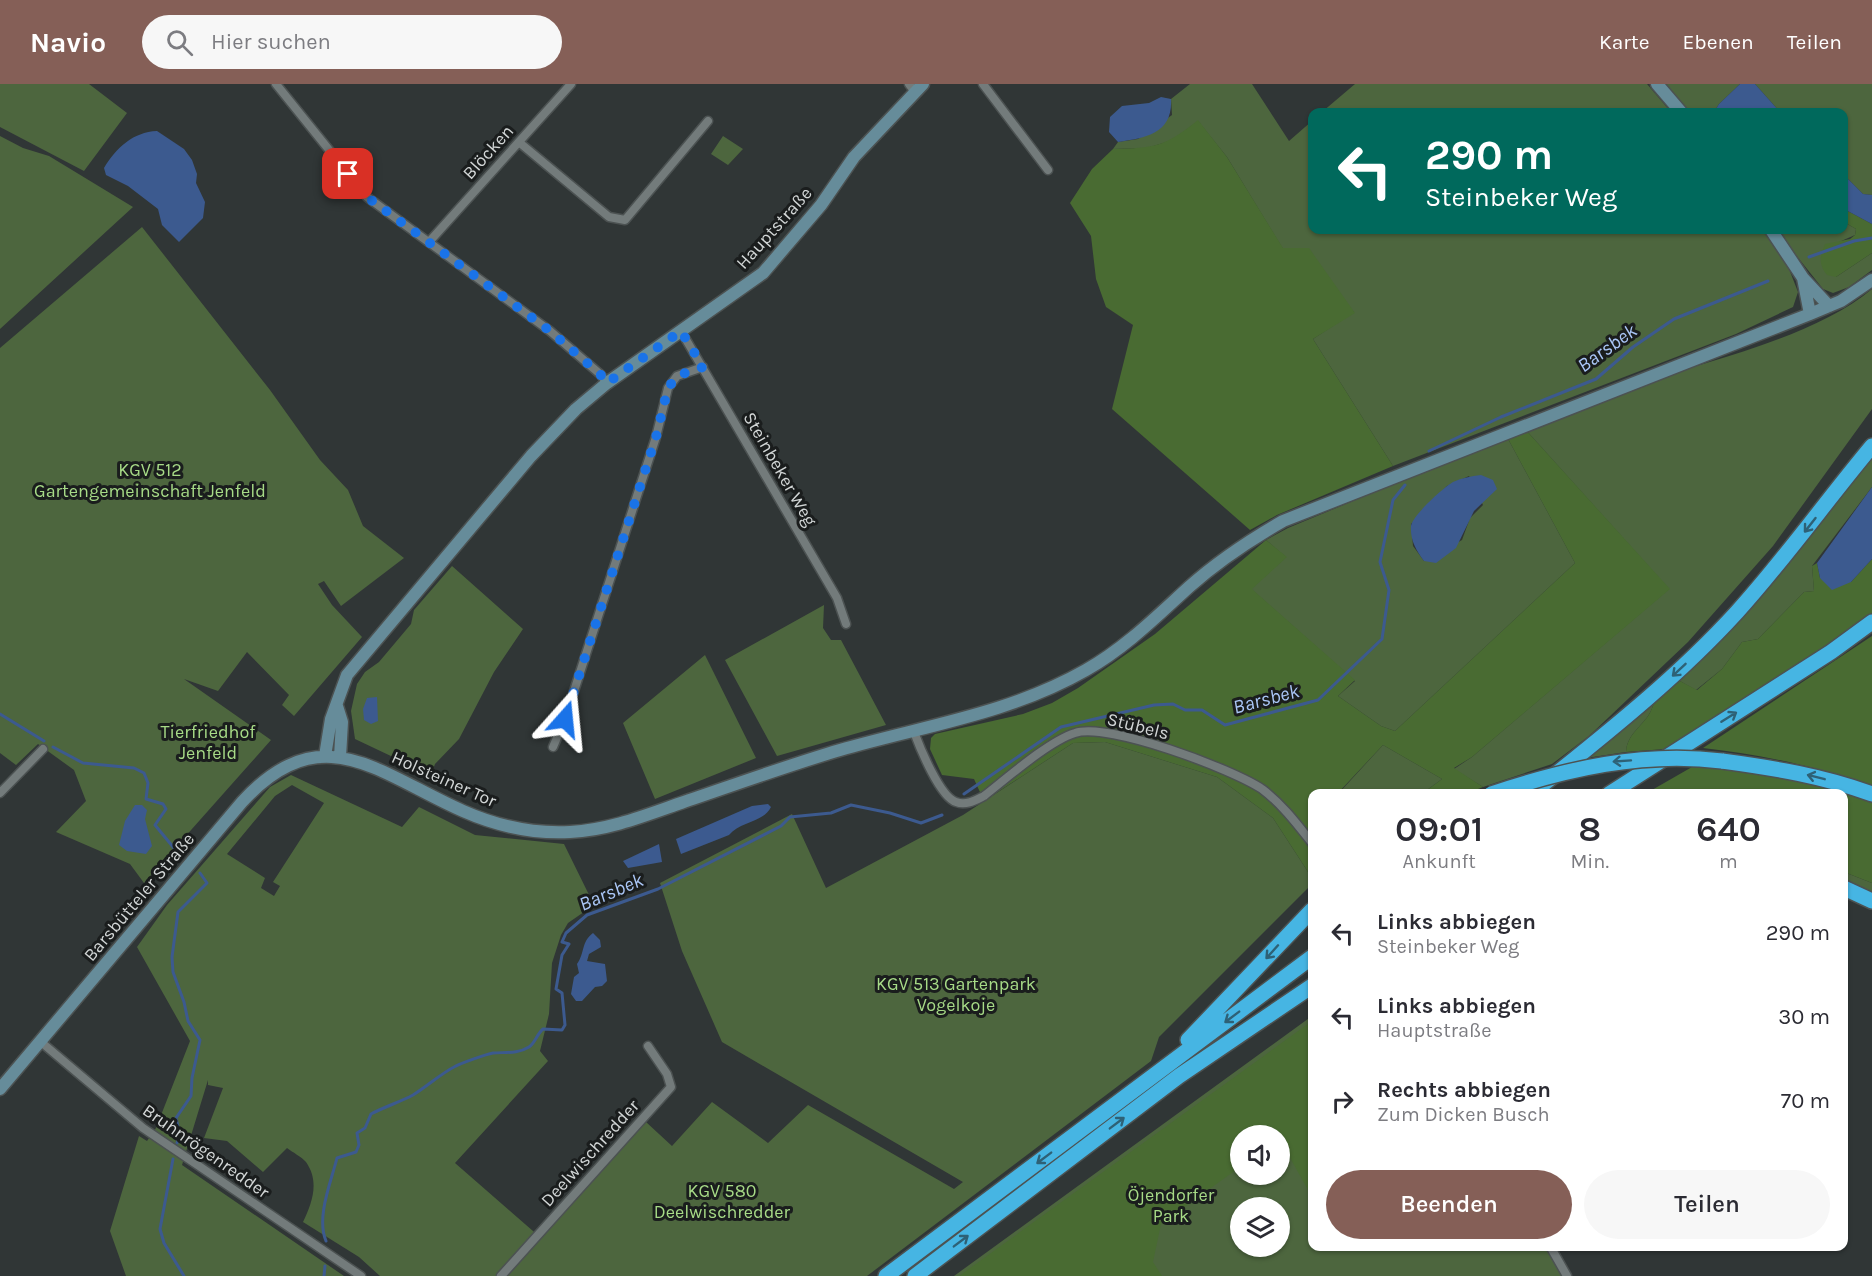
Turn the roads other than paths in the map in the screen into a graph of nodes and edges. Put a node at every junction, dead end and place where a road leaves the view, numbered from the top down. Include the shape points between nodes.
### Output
1 (276, 84) edge
2 (571, 84) edge
3 (983, 84) edge
4 (1657, 84) edge
5 (916, 87) edge
6 (1678, 108) edge
7 (708, 121) dead end
8 (520, 143) junction
9 (1048, 170) dead end
10 (1775, 234) edge
11 (429, 242) junction
12 (1803, 278) junction
13 (1872, 280) edge
14 (1829, 306) junction
15 (1810, 314) junction
16 (681, 331) junction
17 (703, 367) junction
18 (607, 383) junction
19 (1872, 433) edge
20 (1872, 446) edge
21 (1845, 478) junction
22 (1872, 622) edge
23 (846, 624) dead end
24 (337, 706) junction
25 (914, 732) junction
26 (553, 747) dead end
27 (43, 749) dead end
28 (325, 756) junction
29 (340, 757) junction
30 (1506, 789) edge
31 (1537, 789) edge
32 (1617, 789) edge
33 (0, 793) edge
34 (1872, 795) edge
35 (1308, 838) edge
36 (1848, 890) edge
37 (1872, 901) edge
38 (1308, 914) edge
39 (1308, 960) edge
40 (1308, 989) edge
41 (41, 1042) junction
42 (648, 1046) dead end
43 (0, 1089) edge
44 (1124, 1098) junction
45 (1553, 1251) edge
46 (361, 1276) edge
47 (501, 1276) edge
48 (886, 1276) edge
49 (915, 1276) edge
50 (1567, 1276) edge

1 - 11 street via 367,197
2 - 8 street, Blöcken
3 - 9 street
4 - 6 main road
5 - 16 main road, Hauptstraße via 854,157 821,205 763,273
7 - 8 street via 625,220 609,217
8 - 11 street, Blöcken
10 - 12 main road
11 - 18 street via 550,331
12 - 14 main road
12 - 15 main road
13 - 14 main road, Holsteiner Tor
14 - 15 main road, Holsteiner Tor
15 - 25 main road, Holsteiner Tor via 1283,521 1212,568 1130,640 1086,670 1010,705
16 - 17 street, Steinbeker Weg
16 - 18 main road, Hauptstraße
17 - 23 street, Steinbeker Weg via 837,598
17 - 26 street via 677,376 668,388 650,456
18 - 24 main road, Hauptstraße via 538,449 347,675
19 - 21 highway
20 - 21 highway
21 -> 31 highway via 1736,614 1603,737
32 -> 22 highway
24 - 28 main road
24 - 29 main road via 342,722
25 - 29 main road, Holsteiner Tor via 840,750 618,825 569,832 524,831 497,823 464,812 377,769
25 - 35 street, Stübels via 946,794 956,802 970,803 984,796 1075,733 1099,732 1199,759 1262,789 1283,807
27 - 33 street
28 - 29 main road, Barsbütteler Straße
28 - 41 main road, Barsbütteler Straße via 286,765 254,789
34 -> 30 highway, bridge via 1787,769 1687,756 1607,762
36 - 37 highway
38 -> 44 highway via 1215,1014
39 -> 44 highway
49 -> 40 highway via 1179,1076
41 - 43 main road, Barsbütteler Straße
41 - 46 street, Bruhnrögenredder via 142,1128
42 - 47 street, Deelwischredder via 671,1087
44 -> 48 highway
45 - 50 street

